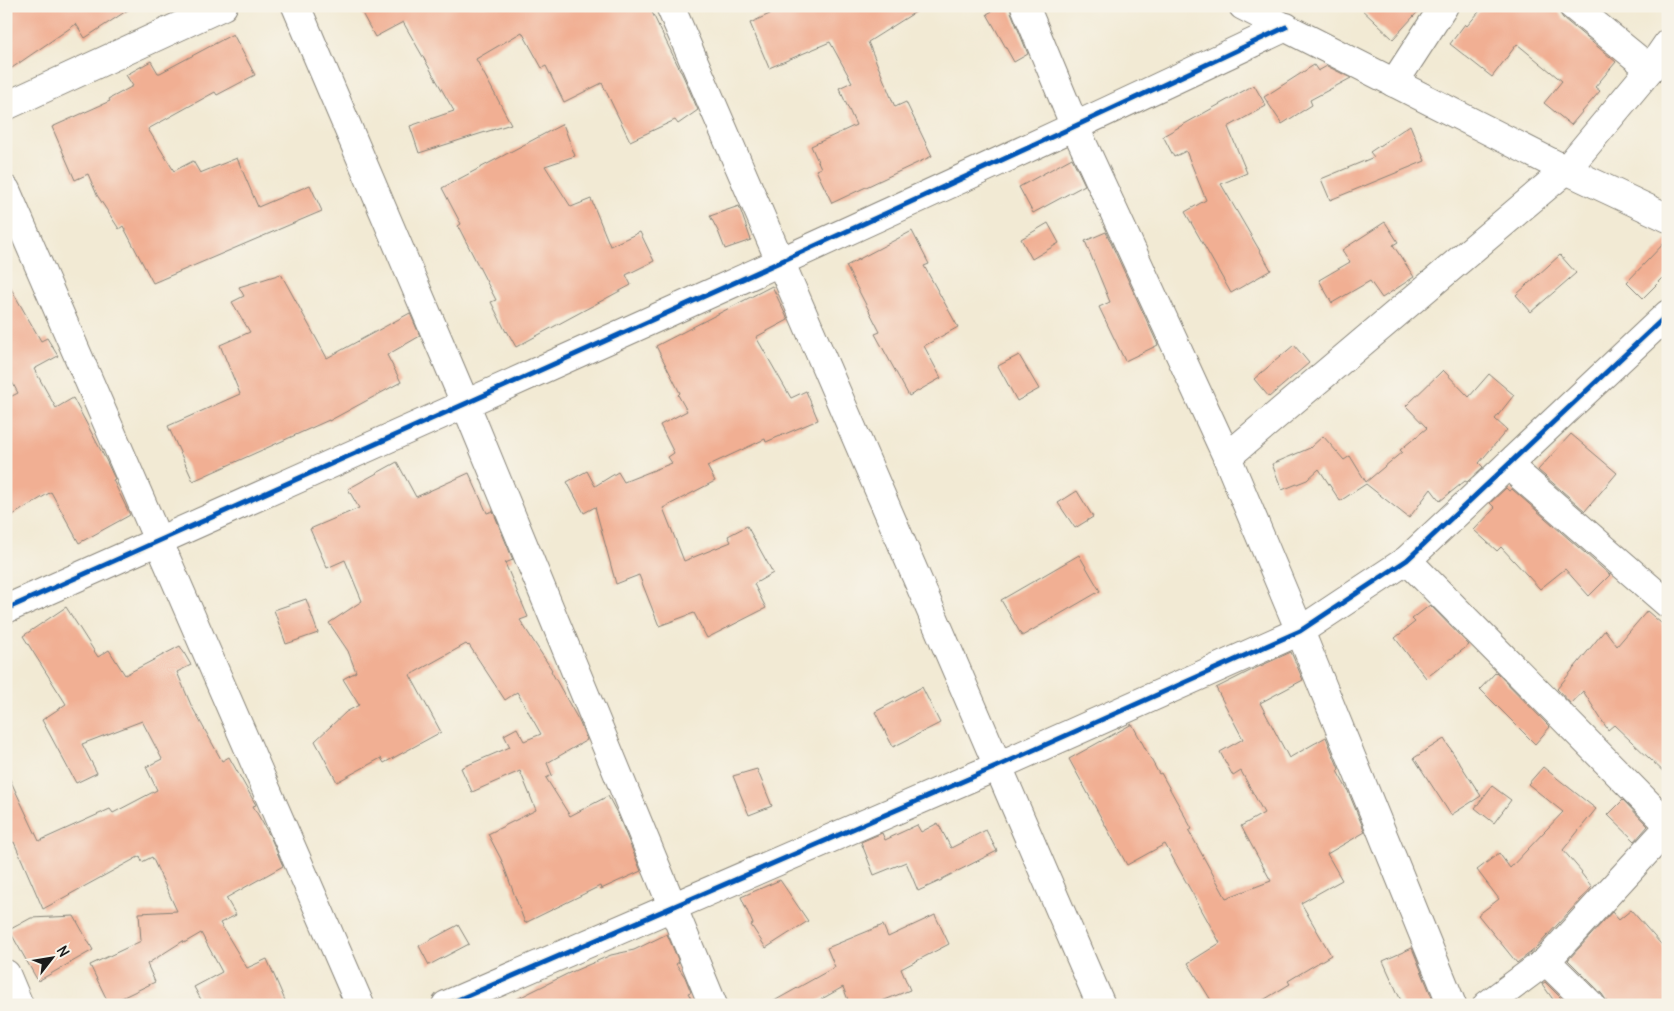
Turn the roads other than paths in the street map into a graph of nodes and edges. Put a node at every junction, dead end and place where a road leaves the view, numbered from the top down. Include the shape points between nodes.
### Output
1 (223, 6) edge
2 (296, 6) edge
3 (670, 6) edge
4 (1024, 6) edge
5 (1243, 6) edge
6 (1444, 6) edge
7 (1573, 6) edge
8 (1286, 27) junction
9 (1668, 43) edge
10 (1650, 69) junction
11 (1394, 83) junction
12 (6, 106) edge
13 (1075, 127) junction
14 (1566, 170) junction
15 (6, 190) edge
16 (1668, 218) edge
17 (781, 261) junction
18 (1668, 314) edge
19 (465, 403) junction
20 (1227, 457) junction
21 (1508, 466) junction
22 (158, 541) junction
23 (1407, 560) junction
24 (1668, 604) edge
25 (6, 609) edge
26 (1300, 631) junction
27 (998, 766) junction
28 (1668, 824) edge
29 (1668, 828) edge
30 (673, 907) junction
31 (1546, 961) junction
32 (6, 974) edge
33 (19, 1005) edge
34 (360, 1005) edge
35 (446, 1005) edge
36 (713, 1005) edge
37 (1101, 1005) edge
38 (1452, 1005) edge
39 (1487, 1005) edge
40 (1591, 1005) edge

1 - 12 street
2 - 19 street
3 - 17 street
4 - 13 street
5 - 8 street
6 - 11 street
7 - 10 street
8 - 11 street
8 - 13 street
9 - 10 street
10 - 14 street
11 - 14 street
13 - 17 street
13 - 20 street
14 - 16 street
14 - 20 street
15 - 22 street
17 - 19 street
17 - 27 street
18 - 21 street
19 - 22 street
19 - 30 street
20 - 26 street
21 - 23 street
21 - 24 street
22 - 25 street
22 - 34 street
23 - 26 street
23 - 28 street
26 - 27 street
26 - 38 street
27 - 30 street
27 - 37 street
29 - 31 street
30 - 35 street
30 - 36 street
31 - 39 street
31 - 40 street
32 - 33 street

